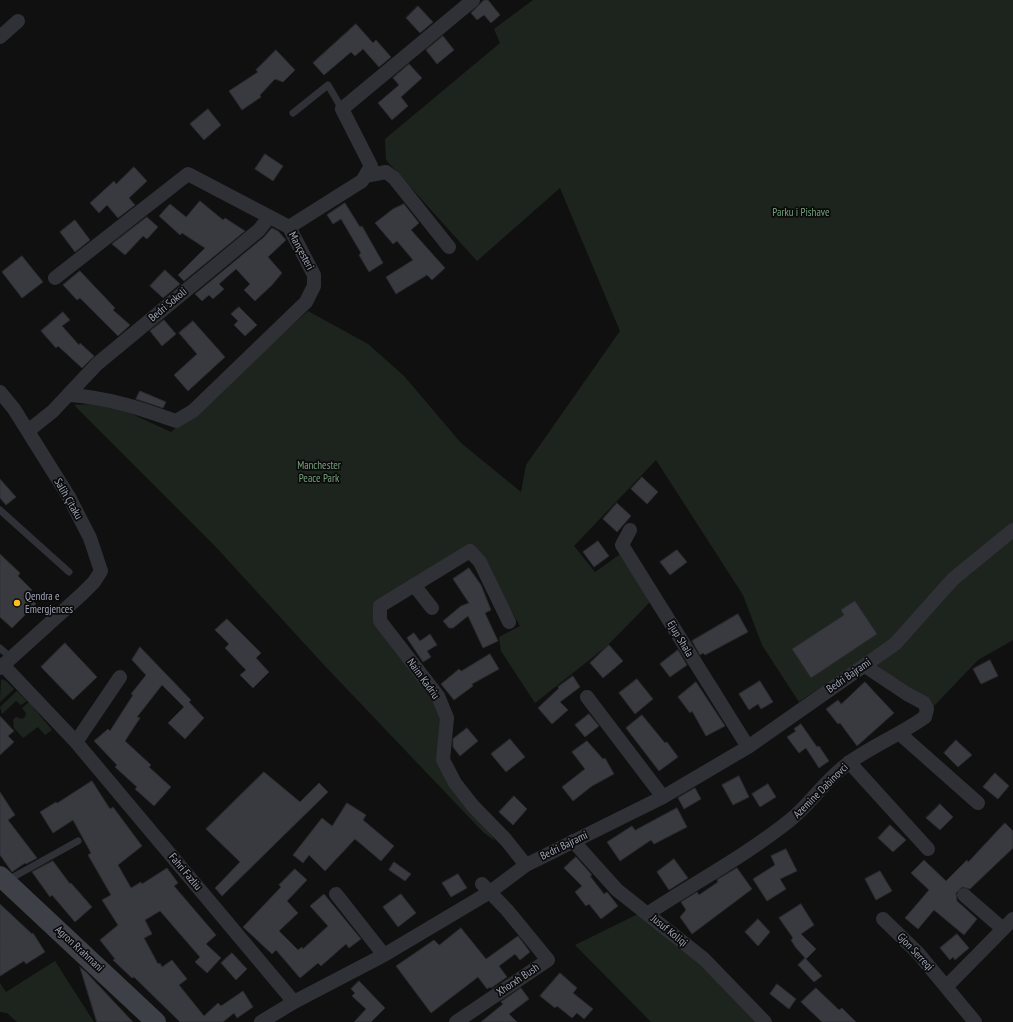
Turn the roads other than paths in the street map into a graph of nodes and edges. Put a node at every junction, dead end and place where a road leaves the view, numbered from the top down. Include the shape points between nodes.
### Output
1 (473, 0) edge
2 (18, 21) dead end
3 (0, 37) edge
4 (342, 109) junction
5 (293, 113) dead end
6 (366, 176) junction
7 (269, 217) junction
8 (289, 227) junction
9 (449, 247) dead end
10 (54, 278) dead end
11 (0, 392) edge
12 (70, 395) junction
13 (28, 431) junction
14 (0, 510) edge
15 (630, 530) dead end
16 (1013, 530) edge
17 (69, 572) dead end
18 (414, 584) junction
19 (432, 608) dead end
20 (509, 622) dead end
21 (3, 660) edge
22 (865, 666) junction
23 (120, 677) dead end
24 (587, 697) dead end
25 (899, 733) junction
26 (76, 742) junction
27 (748, 747) junction
28 (849, 762) junction
29 (663, 797) junction
30 (978, 803) dead end
31 (78, 841) dead end
32 (573, 841) junction
33 (928, 849) dead end
34 (526, 865) junction
35 (3, 879) edge
36 (486, 888) junction
37 (336, 894) dead end
38 (964, 895) dead end
39 (647, 914) junction
40 (883, 919) dead end
41 (1013, 919) edge
42 (1003, 929) junction
43 (384, 955) junction
44 (946, 986) junction
45 (294, 1002) junction
46 (156, 1022) edge
47 (261, 1022) edge
48 (456, 1022) edge
49 (765, 1022) edge
50 (975, 1022) edge

1 - 4 street
2 - 3 street
4 - 5 lane via 328,85
4 - 6 street via 371,166
6 - 8 street, Mançesteri
6 - 9 street via 386,172 394,178
7 - 8 street
7 - 10 street via 188,174
7 - 12 street, Bedri Sokoli via 259,230 97,364
8 - 12 street, Mançesteri via 314,275 314,286 306,302 193,411 176,421 100,398
11 - 13 street, Salih Çitaku
12 - 13 street
13 - 21 street, Salih Çitaku via 69,497 90,538 101,570 86,590
14 - 17 lane
15 - 27 street, Ejup Shala via 622,545
16 - 22 street, Bedri Bajrami via 953,579 895,644
18 - 19 street
18 - 20 street, Naim Kadriu via 470,551 480,562
18 - 34 street, Naim Kadriu via 380,606 380,621 438,696 447,718 443,760 455,784
21 - 26 street, Fahri Fazliu
22 - 25 street, Azemine Dabinovci via 924,702 927,709 925,717
22 - 27 street, Bedri Bajrami
23 - 26 street
24 - 29 street
25 - 28 street, Azemine Dabinovci
25 - 30 street
26 - 45 street, Fahri Fazliu
27 - 29 street, Bedri Bajrami
28 - 33 street
28 - 39 street, Azemine Dabinovci via 790,820 735,860
29 - 32 street, Bedri Bajrami
31 - 35 lane
32 - 34 street, Bedri Bajrami
32 - 39 street, Jusuf Koliqi via 618,890
34 - 36 street, Bedri Bajrami
35 - 46 main road, Agron Rrahmani
36 - 43 street, Bedri Bajrami
36 - 48 street, Xhorxh Bush via 548,960
37 - 43 street
38 - 42 street
39 - 49 street, Jusuf Koliqi via 704,959
40 - 44 street, Gjon Serreqi via 918,953
41 - 42 street
42 - 44 street
43 - 45 street, Bedri Bajrami
44 - 50 street, Gjon Serreqi
45 - 47 street, Bedri Bajrami

